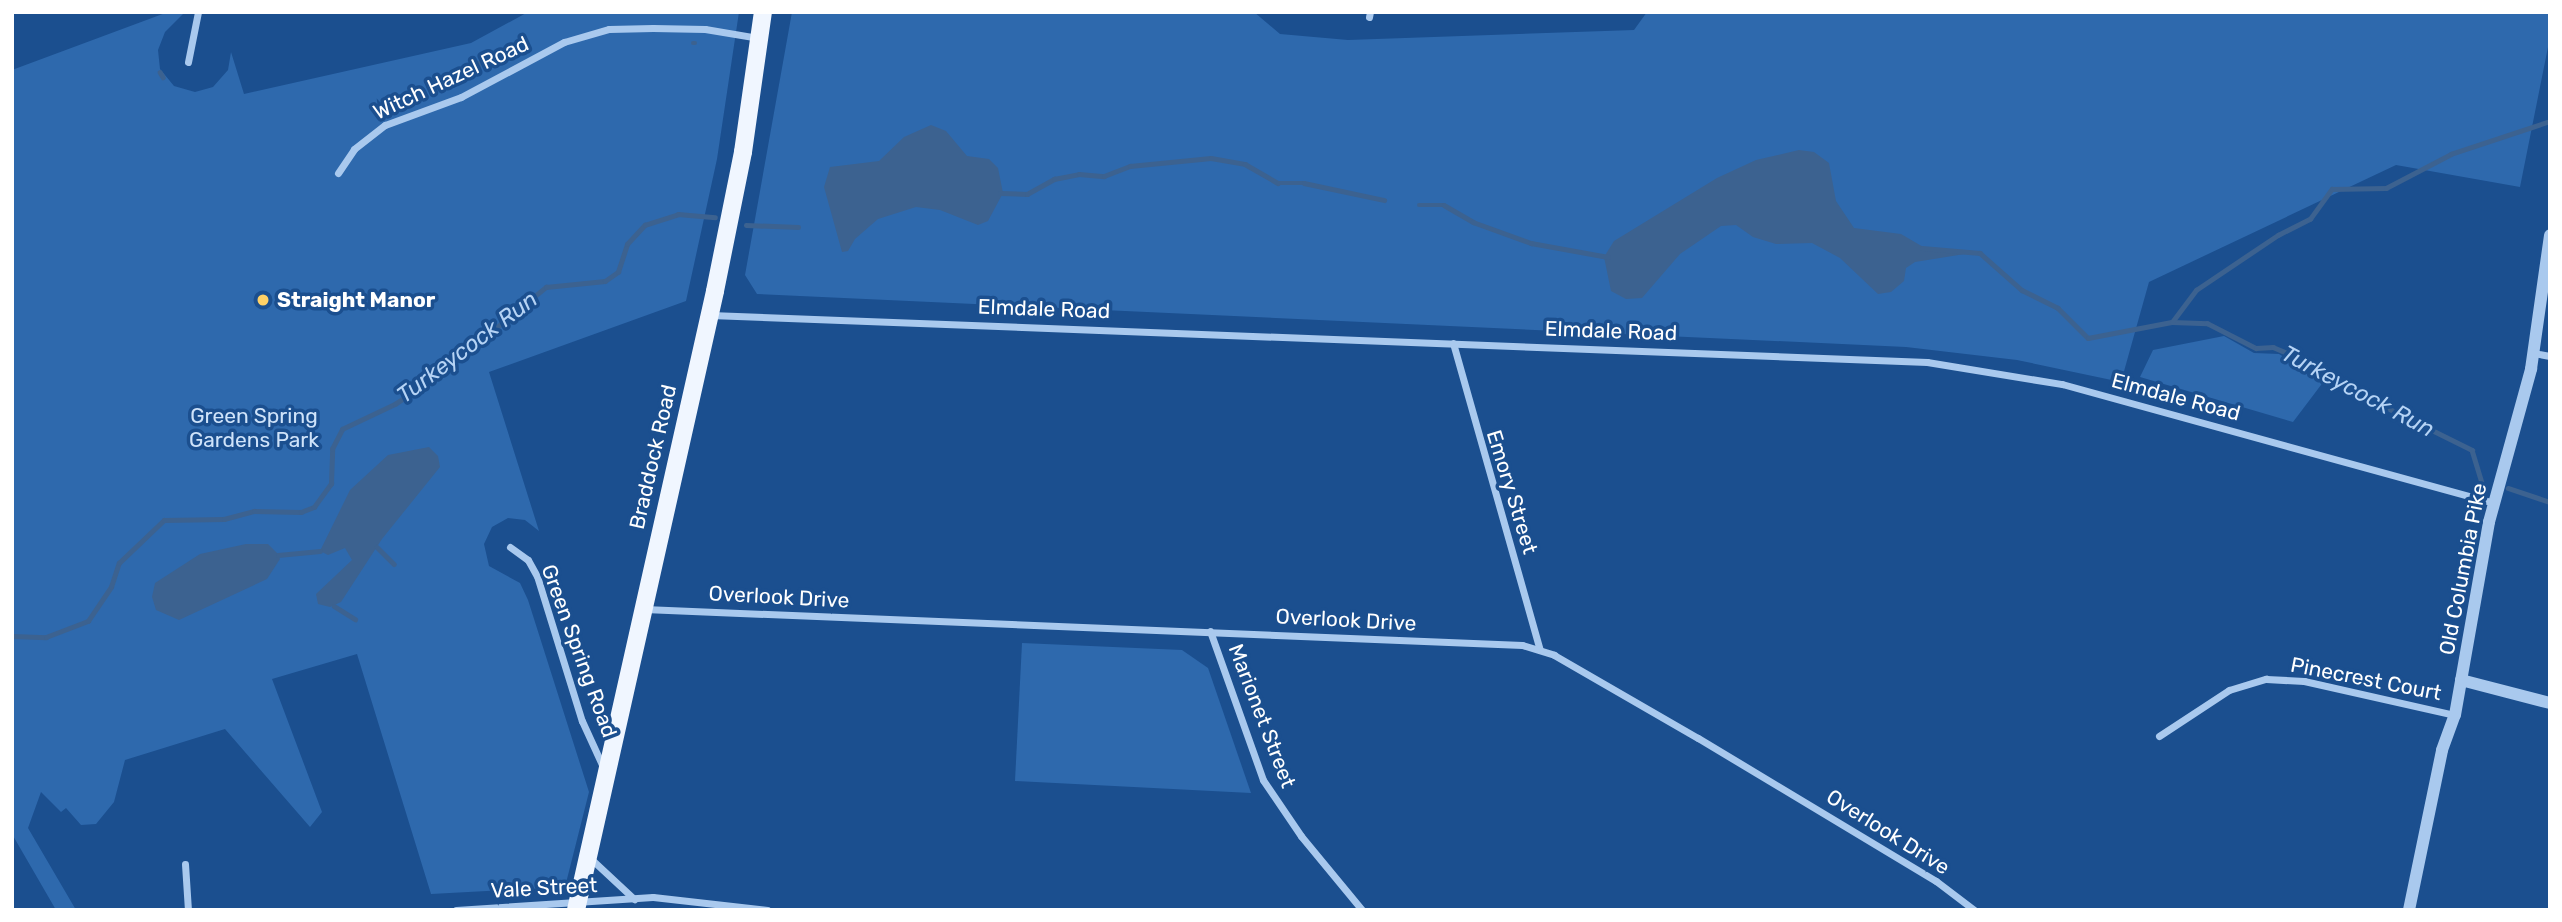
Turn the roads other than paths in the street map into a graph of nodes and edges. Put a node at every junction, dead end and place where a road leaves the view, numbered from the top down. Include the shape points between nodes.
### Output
1 (198, 12) edge
2 (763, 12) edge
3 (760, 38) junction
4 (188, 62) dead end
5 (338, 173) dead end
6 (2550, 235) edge
7 (709, 315) junction
8 (1453, 343) junction
9 (2533, 353) junction
10 (2550, 356) edge
11 (2493, 503) junction
12 (510, 547) dead end
13 (643, 609) junction
14 (1210, 631) junction
15 (1540, 650) junction
16 (2461, 680) junction
17 (2550, 703) edge
18 (2455, 715) junction
19 (2159, 736) dead end
20 (606, 773) junction
21 (589, 856) junction
22 (185, 864) dead end
23 (634, 899) junction
24 (577, 908) edge
25 (188, 910) edge
26 (456, 910) edge
27 (767, 910) edge
28 (1362, 910) edge
29 (1974, 910) edge
30 (2409, 910) edge

1 - 4 street
2 - 3 main road, Braddock Road
3 - 5 street, Witch Hazel Road via 653,28 610,29 565,42 461,97 385,125 354,149
3 - 7 main road, Braddock Road via 743,152
6 - 9 street, Old Columbia Pike
7 - 8 street, Elmdale Road
7 - 13 main road, Braddock Road
8 - 11 street, Elmdale Road via 1838,357 1979,368 2062,384
8 - 15 street, Emory Street
9 - 10 street
9 - 11 street, Old Columbia Pike
11 - 16 street, Old Columbia Pike
12 - 20 street, Green Spring Road via 528,561 537,576 582,720
13 - 14 street, Overlook Drive
13 - 20 main road, Braddock Road
14 - 15 street, Overlook Drive via 1480,642
14 - 28 street, Marionet Street via 1268,788
15 - 29 street, Overlook Drive via 1818,809
16 - 17 street
16 - 18 street, Old Columbia Pike
18 - 19 street, Pinecrest Court via 2304,681 2266,679 2229,690
18 - 30 street, Old Columbia Pike via 2442,750
20 - 21 main road, Braddock Road
21 - 23 street, Vale Street
21 - 24 main road, Braddock Road
22 - 25 street
23 - 24 street, Vale Street
23 - 27 street, Vale Street via 692,899
24 - 26 street, Vale Street

